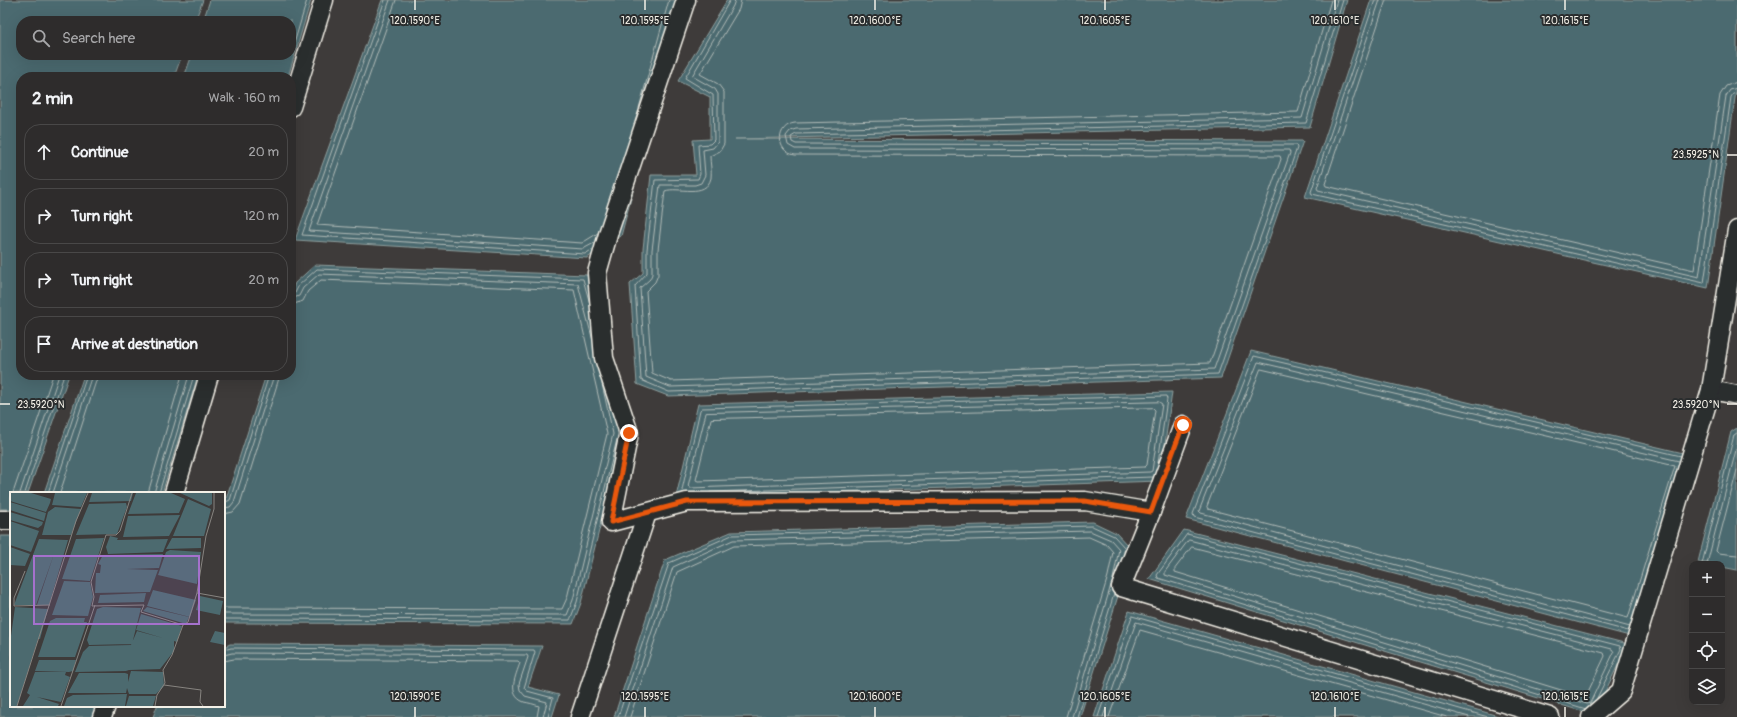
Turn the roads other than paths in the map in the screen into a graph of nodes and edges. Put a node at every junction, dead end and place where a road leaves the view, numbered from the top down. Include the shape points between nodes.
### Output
1 (324, 0) edge
2 (686, 0) edge
3 (296, 91) edge
4 (1737, 230) edge
5 (208, 380) edge
6 (1711, 390) junction
7 (1737, 395) edge
8 (1183, 425) dead end
9 (174, 492) edge
10 (647, 512) junction
11 (1151, 512) junction
12 (106, 707) edge
13 (102, 717) edge
14 (580, 717) edge
15 (1550, 717) edge
16 (1591, 717) edge

1 - 3 lane
2 - 10 lane via 597,273 604,358 629,433 611,522
4 - 6 lane
5 - 9 lane
6 - 7 lane
6 - 16 lane via 1621,691
8 - 11 lane
10 - 11 lane via 687,502 1085,501
10 - 14 lane
11 - 15 lane via 1121,587
12 - 13 lane

